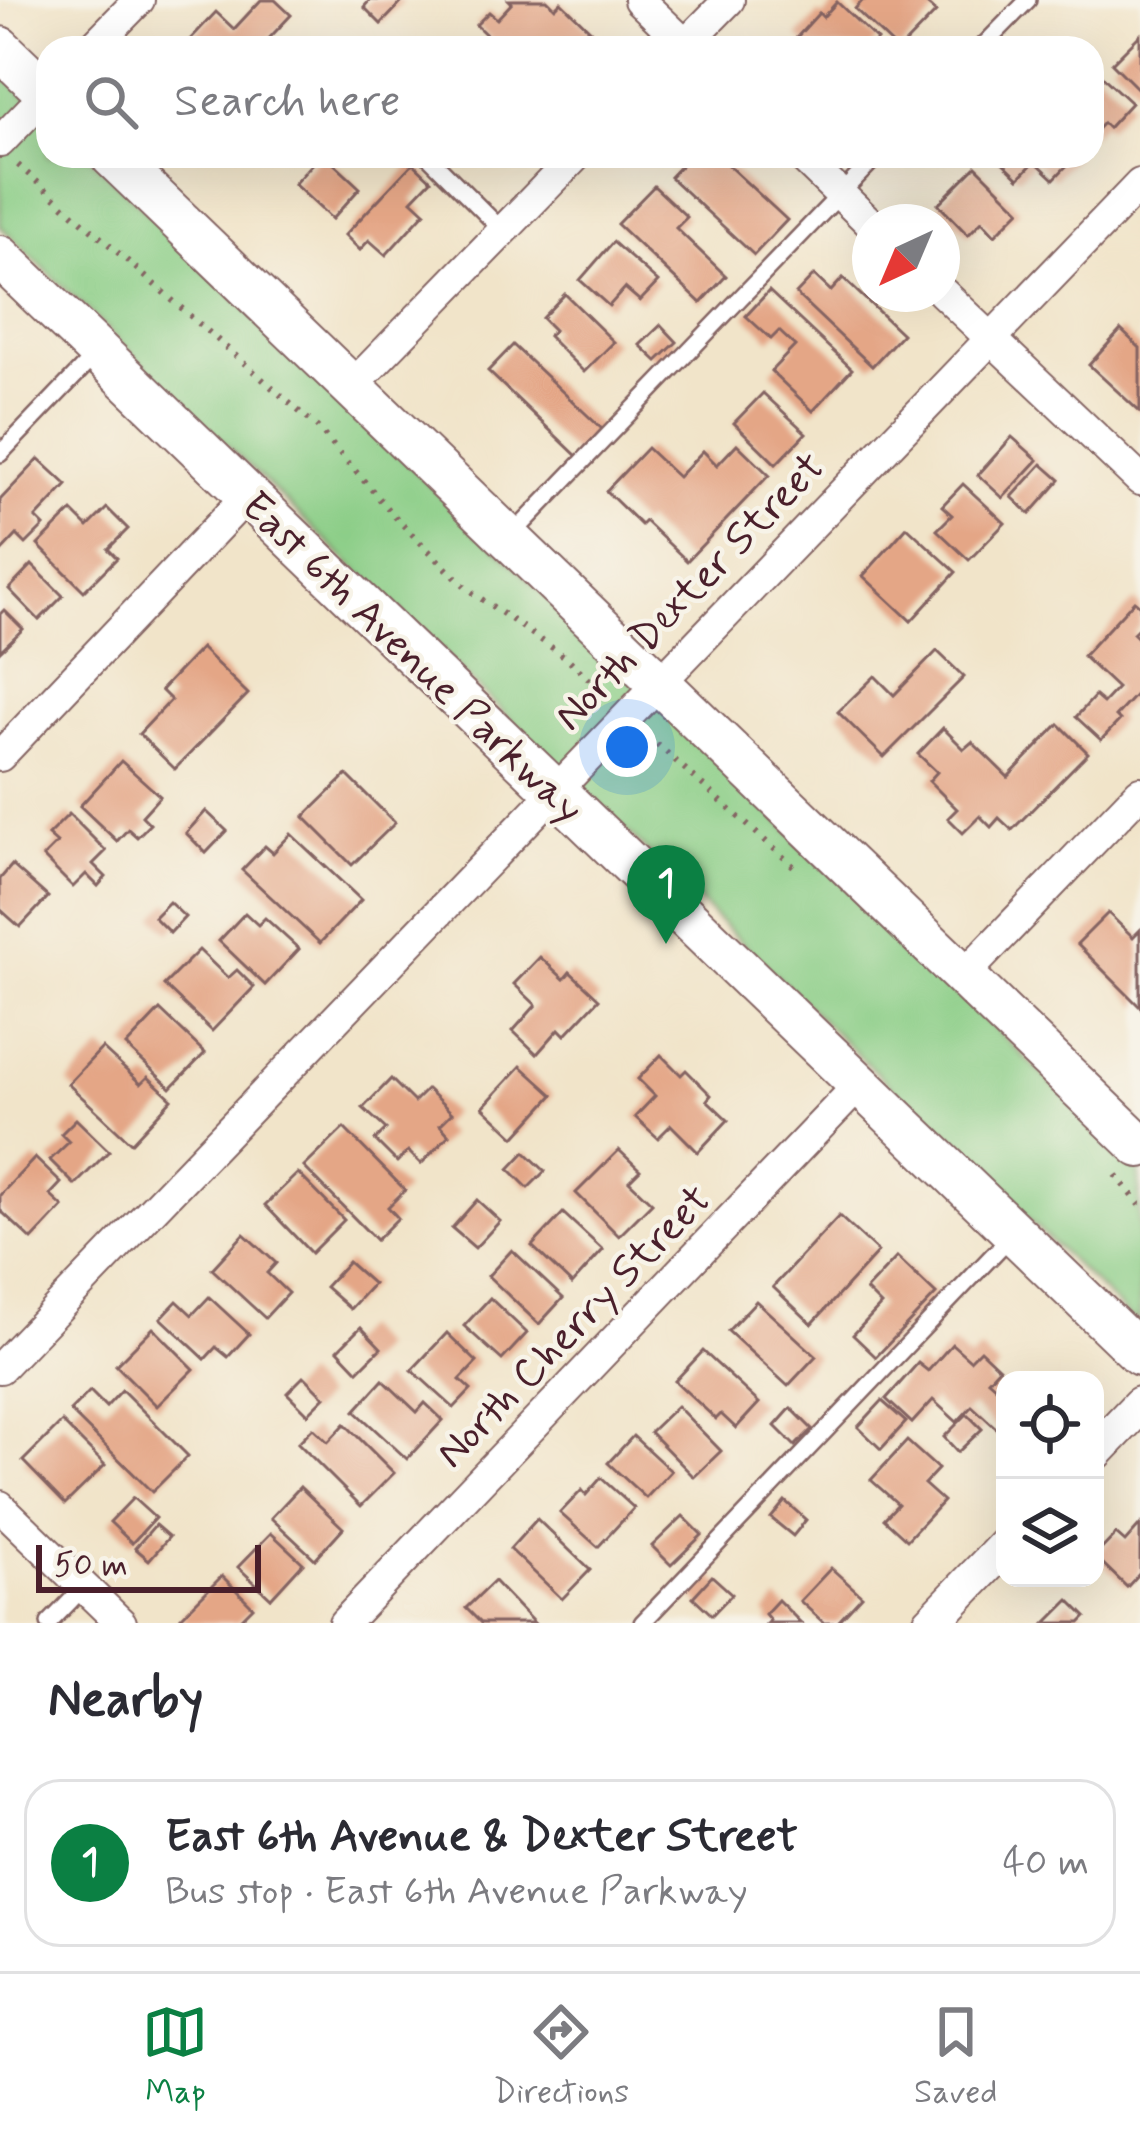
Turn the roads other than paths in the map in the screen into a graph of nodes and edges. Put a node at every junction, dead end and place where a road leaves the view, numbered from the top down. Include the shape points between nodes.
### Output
1 (139, 0) edge
2 (640, 0) edge
3 (729, 0) edge
4 (1028, 0) edge
5 (104, 36) edge
6 (675, 36) edge
7 (696, 36) edge
8 (993, 36) edge
9 (0, 48) edge
10 (36, 82) edge
11 (36, 111) edge
12 (9, 153) edge
13 (124, 168) edge
14 (440, 168) edge
15 (564, 168) edge
16 (813, 168) edge
17 (865, 168) edge
18 (1140, 184) edge
19 (840, 194) junction
20 (852, 206) edge
21 (503, 231) junction
22 (0, 256) edge
23 (960, 309) edge
24 (990, 338) junction
25 (98, 352) junction
26 (351, 387) junction
27 (0, 454) edge
28 (1140, 480) edge
29 (248, 495) junction
30 (509, 538) junction
31 (658, 681) junction
32 (0, 756) edge
33 (554, 790) junction
34 (1140, 792) edge
35 (964, 975) junction
36 (860, 1084) junction
37 (1124, 1155) edge
38 (1014, 1233) junction
39 (1140, 1354) edge
40 (0, 1368) edge
41 (1140, 1405) edge
42 (1104, 1443) edge
43 (0, 1506) edge
44 (996, 1555) edge
45 (84, 1587) junction
46 (50, 1623) edge
47 (121, 1623) edge
48 (344, 1623) edge
49 (642, 1623) edge
50 (931, 1623) edge

1 - 5 street
2 - 6 street
3 - 7 street
4 - 8 lane
9 - 10 main road
11 - 12 street
13 - 26 main road
14 - 21 lane
15 - 21 street
16 - 19 street
17 - 19 lane
18 - 24 street, North Dexter Street
19 - 20 street
19 - 30 lane
21 - 26 street
22 - 25 main road, East 6th Avenue Parkway
23 - 24 street
24 - 28 street
24 - 31 street, North Dexter Street
25 - 27 lane
25 - 29 main road, East 6th Avenue Parkway
26 - 30 main road
29 - 32 street
29 - 33 main road, East 6th Avenue Parkway
30 - 31 main road
31 - 33 street, North Dexter Street
31 - 35 main road
33 - 36 main road, East 6th Avenue Parkway
33 - 40 street, North Dexter Street
34 - 35 street
35 - 37 main road
36 - 38 main road, East 6th Avenue Parkway
36 - 48 street, North Cherry Street
38 - 39 main road, East 6th Avenue Parkway
38 - 49 lane
41 - 42 street
43 - 45 street
44 - 50 street
45 - 46 lane
45 - 47 street

